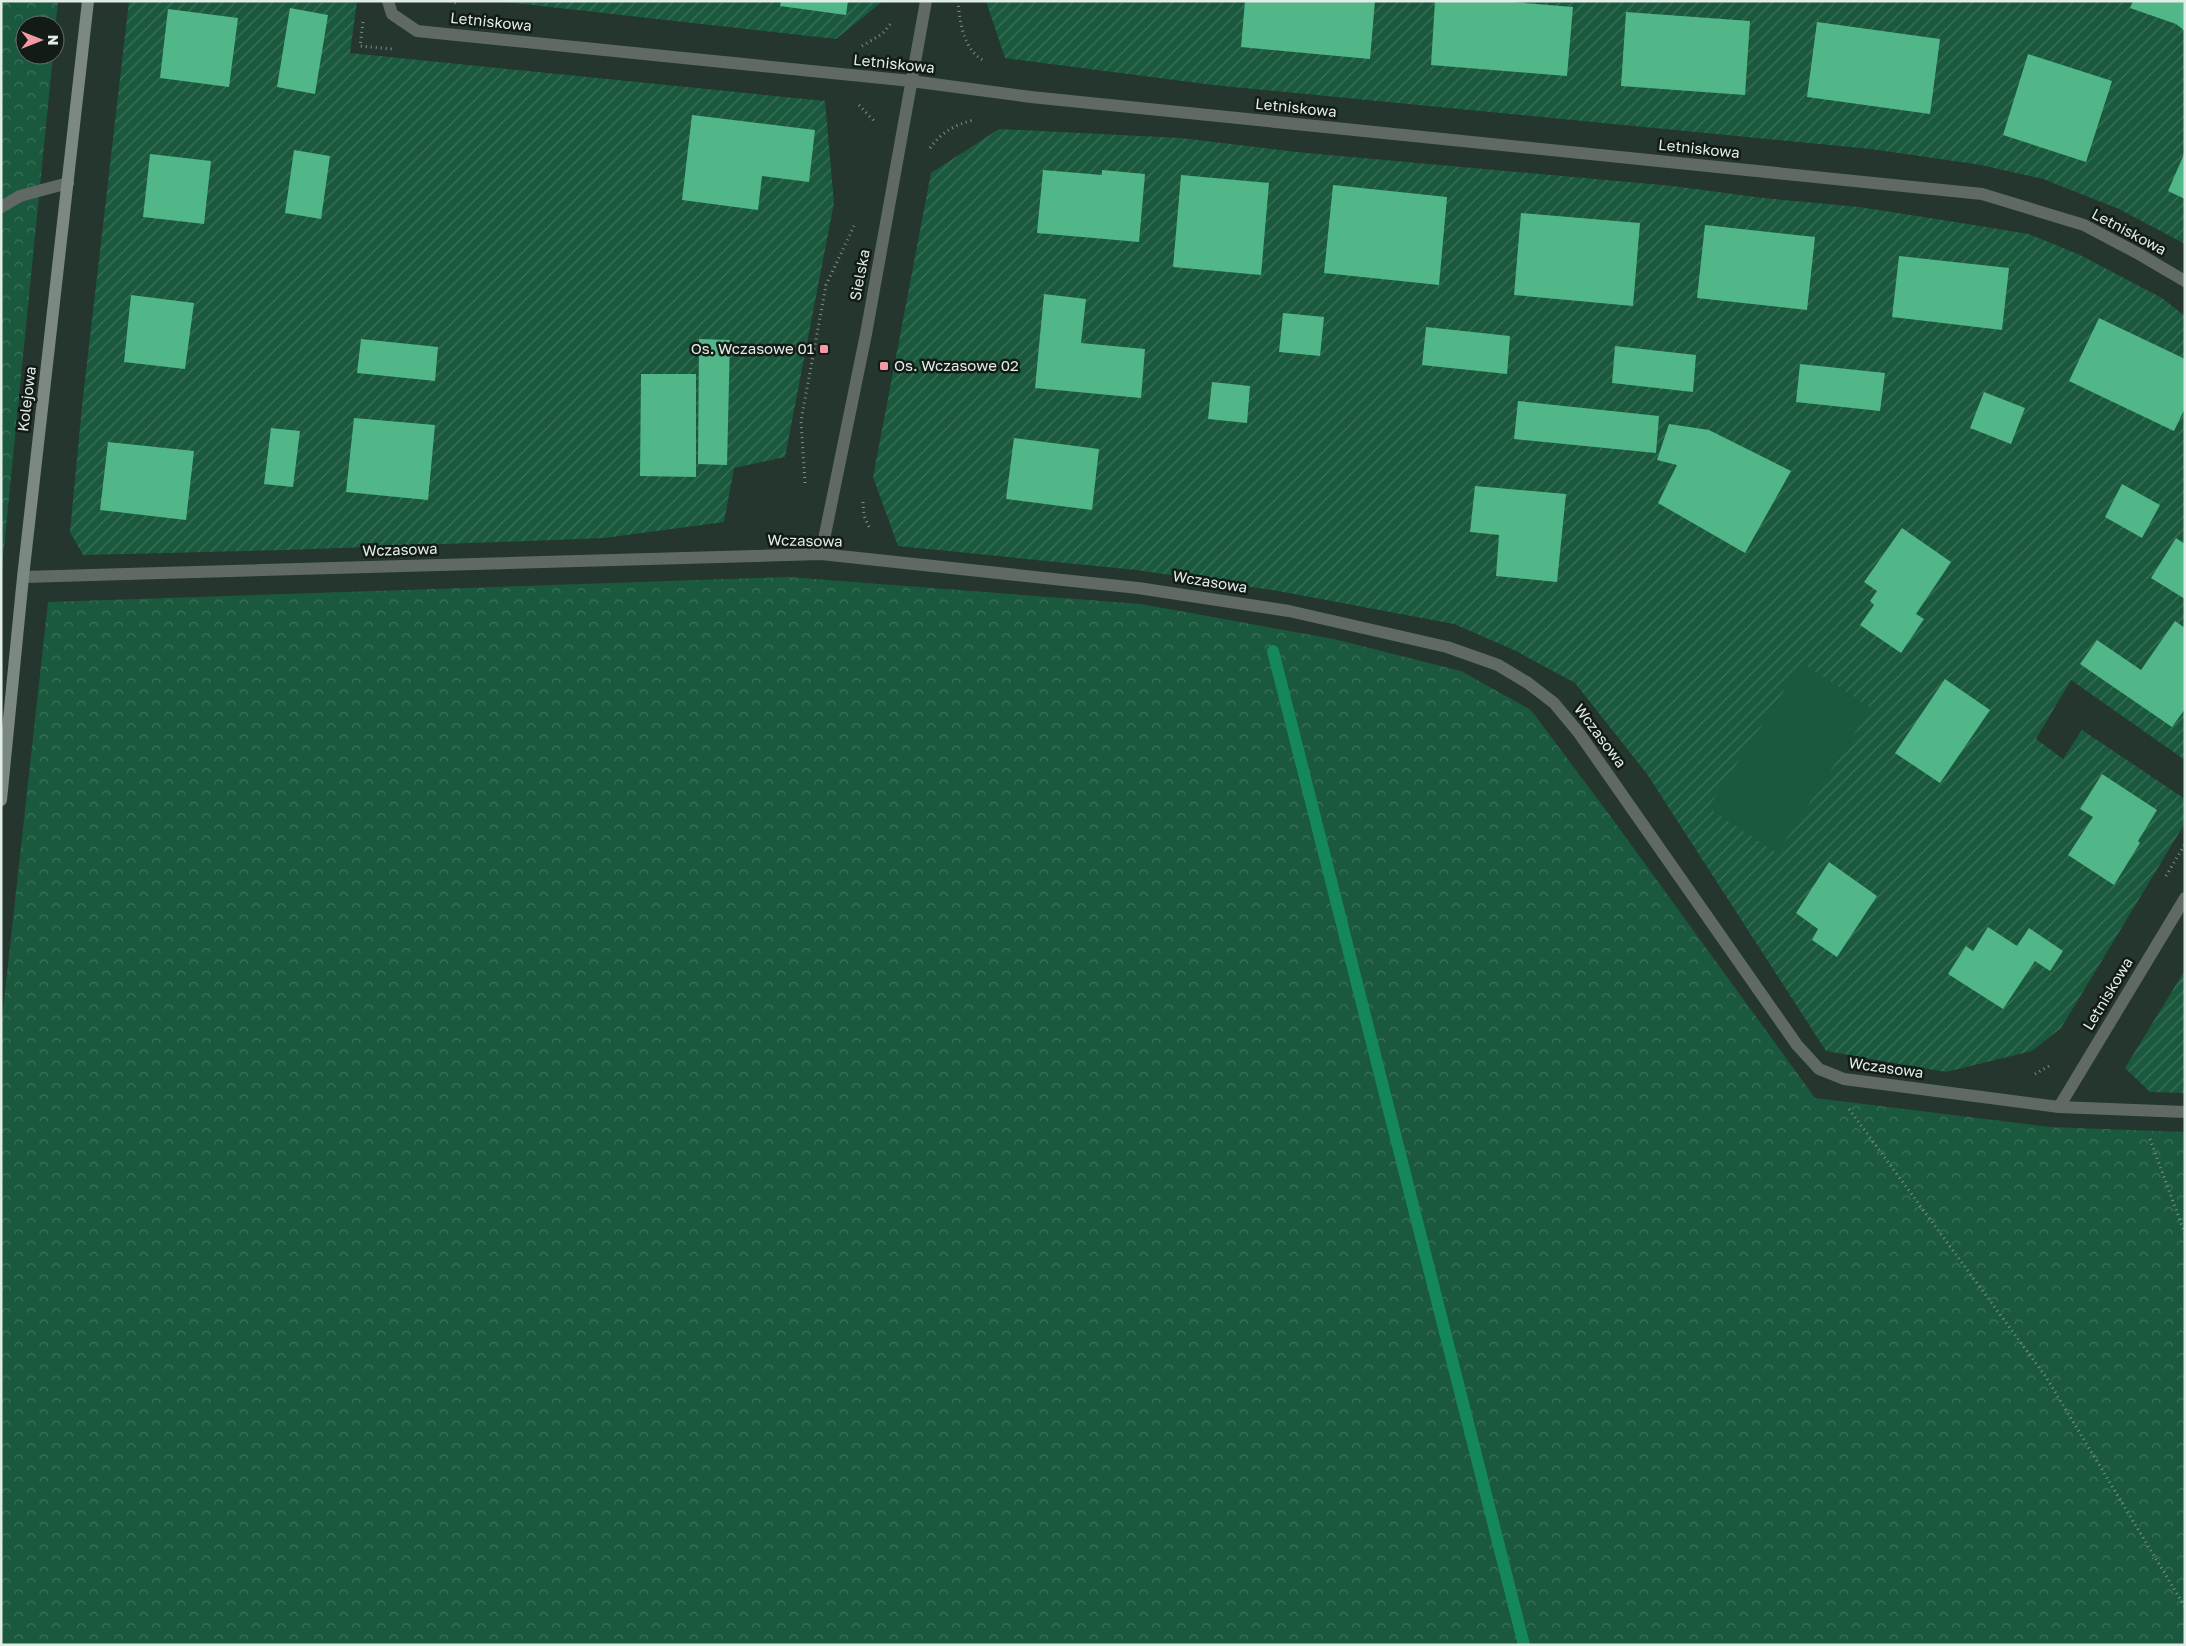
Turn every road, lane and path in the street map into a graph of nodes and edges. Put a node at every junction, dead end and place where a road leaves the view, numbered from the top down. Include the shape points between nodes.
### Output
1 (88, 1) edge
2 (388, 1) edge
3 (926, 1) edge
4 (958, 1) edge
5 (989, 62) dead end
6 (911, 81) junction
7 (982, 118) dead end
8 (928, 155) dead end
9 (68, 183) junction
10 (1, 207) edge
11 (858, 218) dead end
12 (2185, 281) edge
13 (805, 488) dead end
14 (862, 494) dead end
15 (871, 531) dead end
16 (821, 554) junction
17 (23, 577) junction
18 (1, 800) edge
19 (2185, 844) edge
20 (2165, 878) dead end
21 (2185, 898) edge
22 (2057, 1061) dead end
23 (2034, 1075) dead end
24 (2059, 1107) junction
25 (1848, 1108) dead end
26 (2139, 1110) junction
27 (2185, 1112) edge
28 (2185, 1234) edge
29 (2185, 1607) edge

1 - 9 street, Kolejowa
2 - 6 street, Letniskowa via 392,14 417,31
3 - 6 street, Sielska
4 - 5 path via 967,44 982,60
6 - 12 street, Letniskowa via 1030,98 1982,194 2084,225
6 - 16 street, Sielska
7 - 8 path via 958,124 941,134
9 - 10 street via 20,196
9 - 17 street, Kolejowa
11 - 13 path via 826,284 801,421
14 - 15 path via 864,516
16 - 17 street, Wczasowa
16 - 24 street, Wczasowa via 1138,588 1289,611 1448,647 1498,665 1554,703 1579,733 1797,1045 1819,1069 1844,1079
17 - 18 street, Kolejowa
19 - 20 path
21 - 24 street, Letniskowa
22 - 23 path
24 - 26 street, Wczasowa
25 - 29 path via 2046,1377
26 - 27 street, Wczasowa
26 - 28 path

